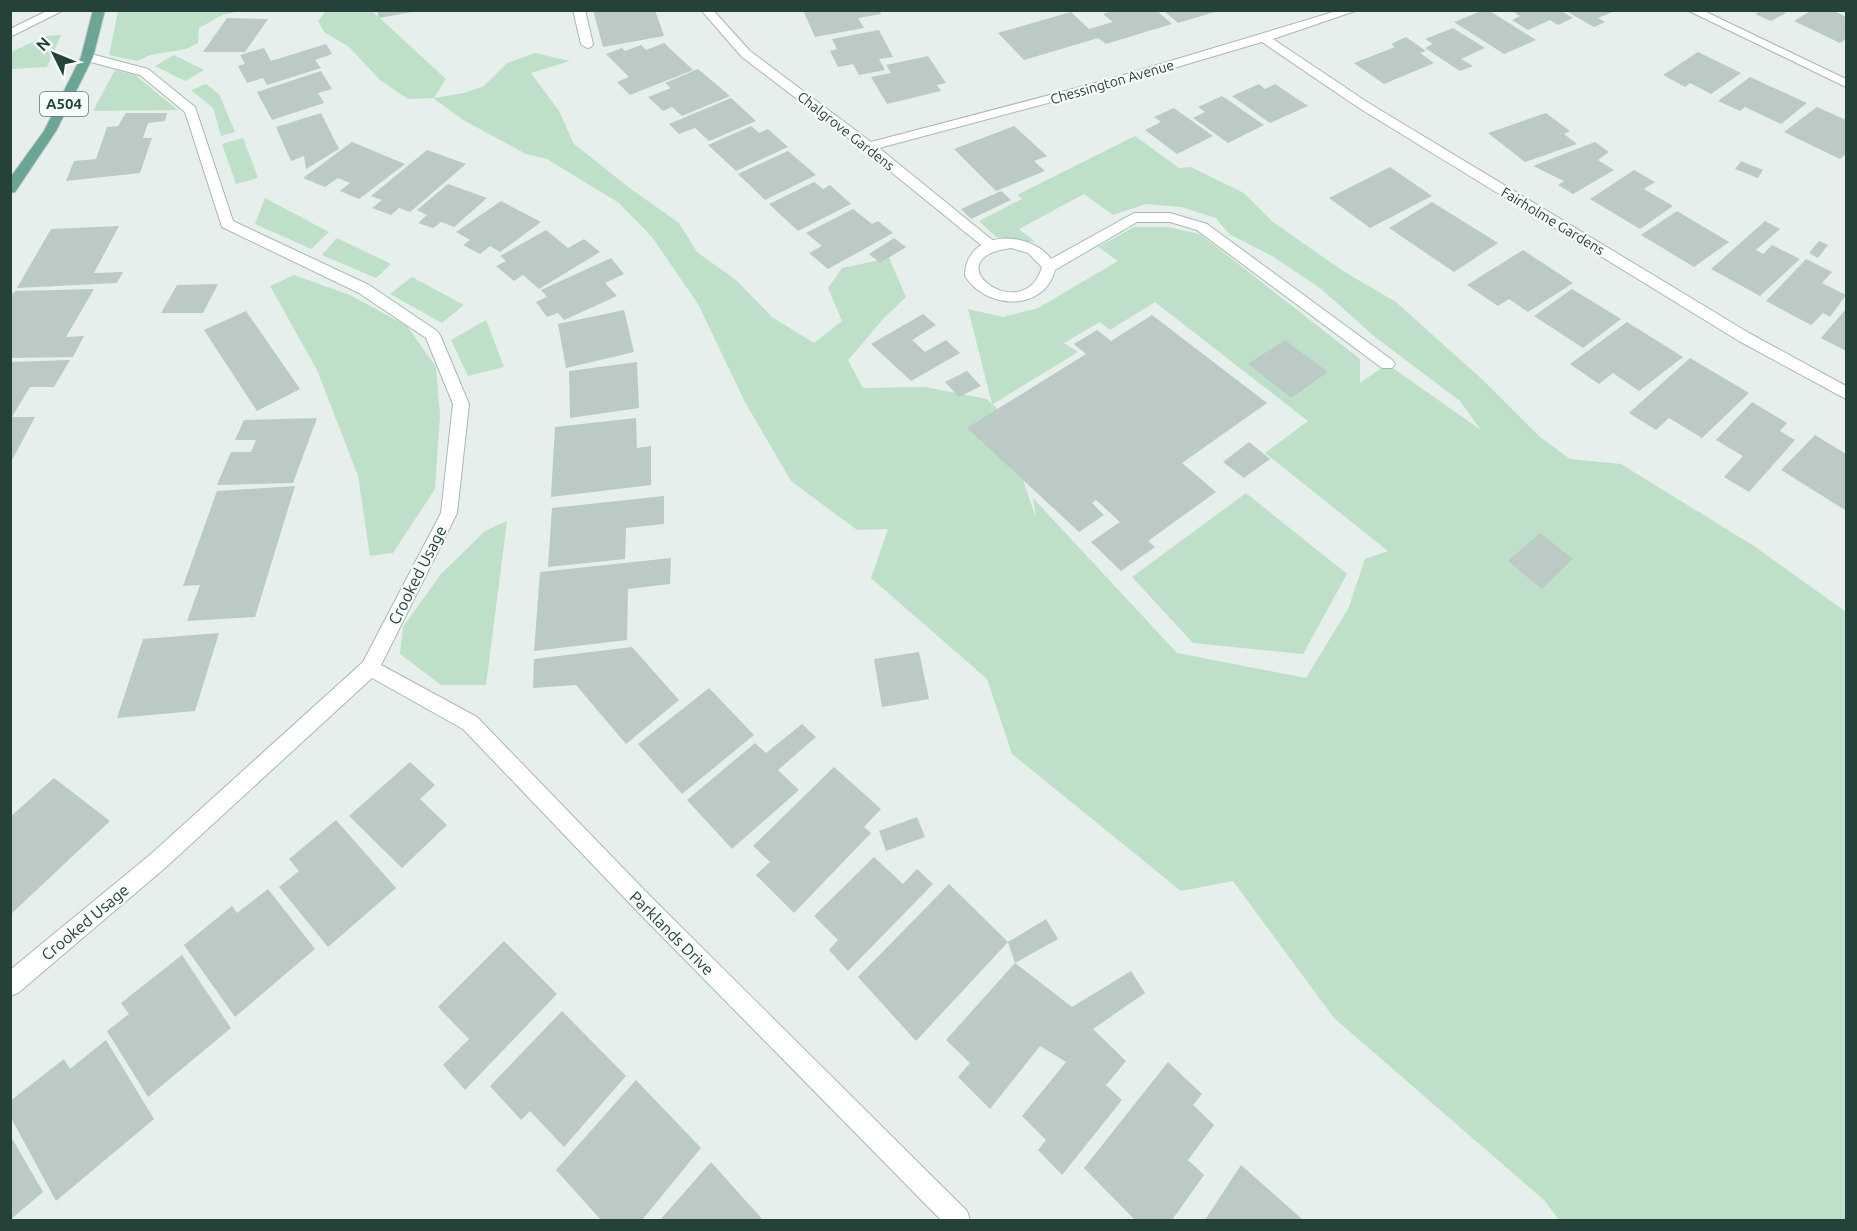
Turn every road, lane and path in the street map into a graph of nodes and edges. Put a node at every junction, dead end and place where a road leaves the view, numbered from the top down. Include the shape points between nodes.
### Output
1 (59, 10) edge
2 (99, 10) edge
3 (579, 10) edge
4 (706, 10) edge
5 (1353, 10) edge
6 (1692, 10) edge
7 (10, 34) edge
8 (1265, 39) junction
9 (587, 44) dead end
10 (87, 57) junction
11 (1846, 83) edge
12 (869, 147) junction
13 (10, 189) edge
14 (992, 246) junction
15 (1049, 267) junction
16 (1387, 364) dead end
17 (1846, 393) edge
18 (370, 668) junction
19 (10, 985) edge
20 (958, 1221) edge

1 - 7 street
2 - 10 main road, A504
3 - 9 street
4 - 12 street, Chalgrove Gardens via 746,54
5 - 8 street, Chessington Avenue
6 - 11 street
8 - 12 street, Chessington Avenue
8 - 17 street, Fairholme Gardens via 1403,130 1744,337
10 - 13 main road, A504 via 50,132
10 - 18 street, Crooked Usage via 144,72 191,110 227,225 364,289 432,335 462,404 449,513
12 - 14 street, Chalgrove Gardens
14 - 15 street via 1024,245 1036,250
14 - 15 street via 981,251 970,268 979,286 994,294 1007,297 1035,291 1045,283
15 - 16 street via 1134,217 1170,218 1202,228
18 - 19 street, Crooked Usage via 158,861
18 - 20 street, Parklands Drive via 470,723

